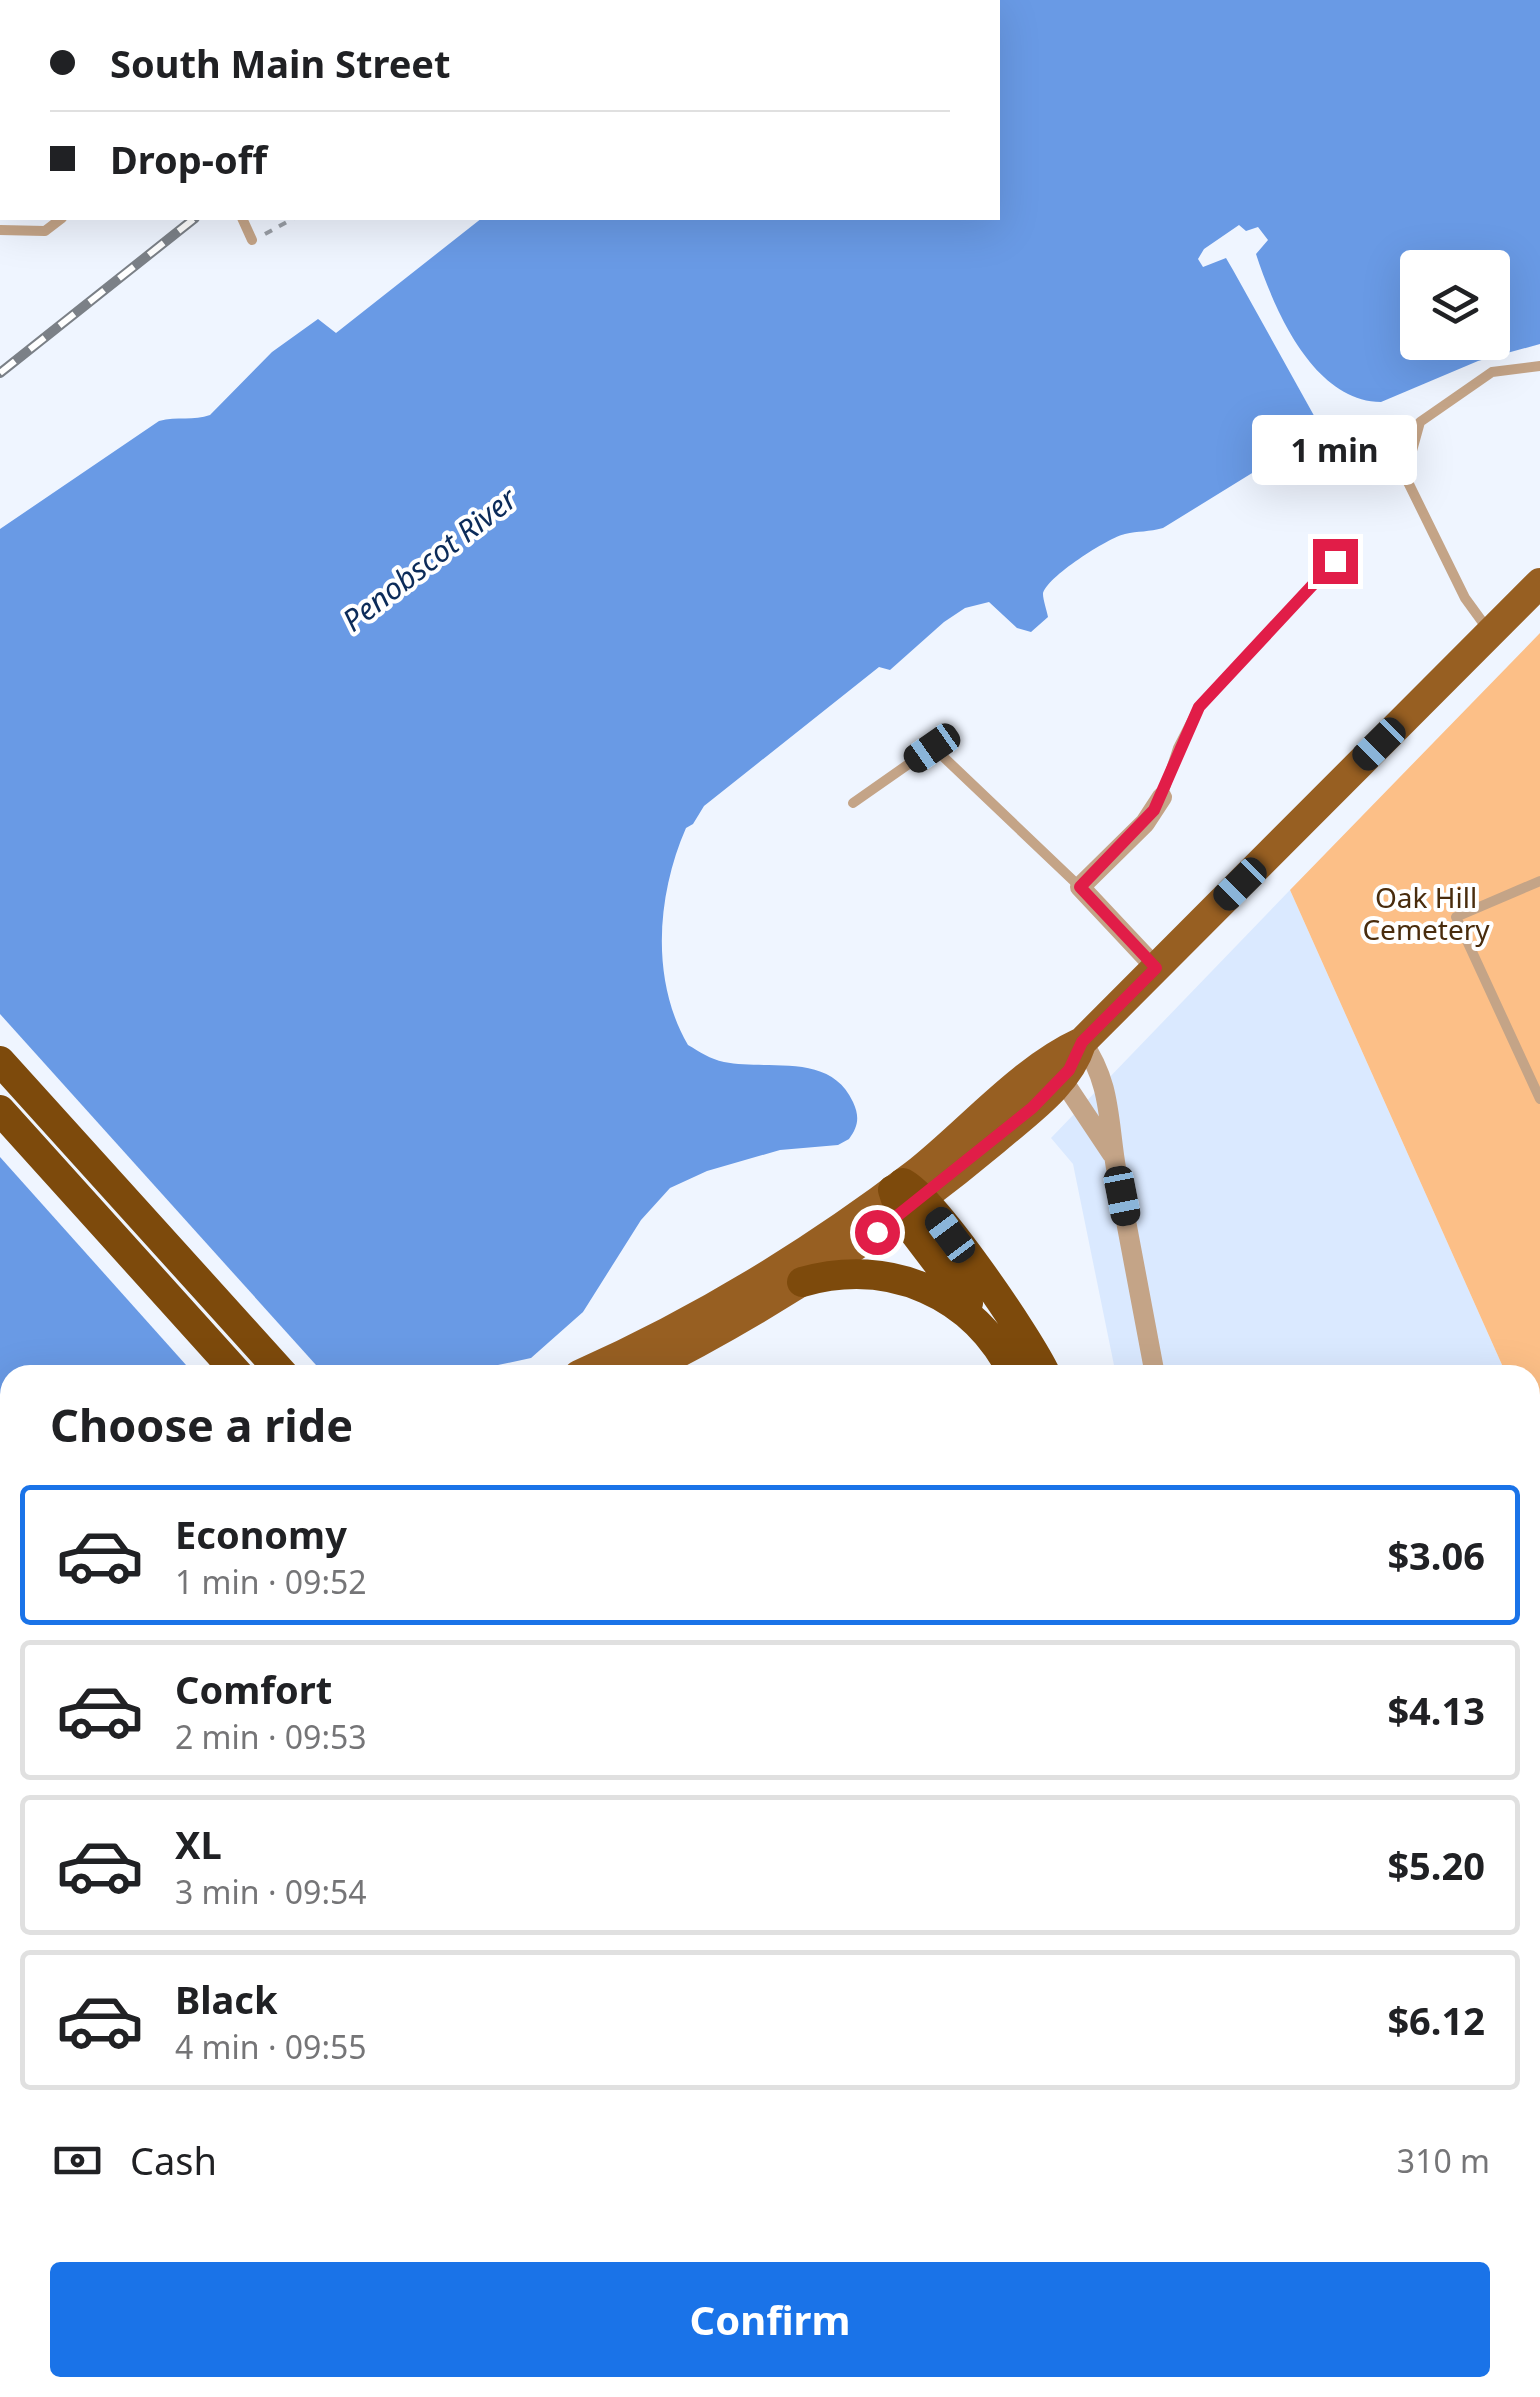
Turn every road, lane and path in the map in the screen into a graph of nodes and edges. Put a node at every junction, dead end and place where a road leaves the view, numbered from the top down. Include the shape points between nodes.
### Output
1 (59, 220) edge
2 (243, 220) edge
3 (290, 220) edge
4 (0, 230) edge
5 (252, 240) joint
6 (1540, 366) edge
7 (1335, 561) dead end
8 (1540, 582) edge
9 (1490, 633) junction
10 (1162, 798) joint
11 (853, 803) dead end
12 (1540, 881) edge
13 (1080, 887) junction
14 (1156, 968) junction
15 (1082, 1042) junction
16 (0, 1060) edge
17 (1056, 1069) junction
18 (1540, 1099) edge
19 (0, 1110) edge
20 (1115, 1160) junction
21 (905, 1196) junction
22 (802, 1282) junction
23 (988, 1331) junction
24 (230, 1365) edge
25 (275, 1365) edge
26 (599, 1365) edge
27 (653, 1365) edge
28 (1008, 1365) edge
29 (1040, 1365) edge
30 (1153, 1365) edge

1 - 4 lane via 45,231
2 - 5 lane
3 - 5 path
6 - 9 lane via 1492,372 1420,422 1405,476 1464,598
7 - 10 lane via 1199,707
8 - 9 main road
9 - 14 main road
10 - 13 street
11 - 13 lane via 932,748
12 - 18 lane via 1456,917
13 - 14 street
14 - 15 main road
15 - 17 main road
15 - 20 street via 1104,1083
16 - 25 highway
17 - 20 street
17 - 21 main road
19 - 24 highway
20 - 30 street
21 - 22 main road
21 - 23 highway
21 - 26 main road
21 - 29 highway via 1013,1318
22 - 23 highway via 846,1274 906,1281 942,1294
22 - 27 main road
23 - 28 highway

